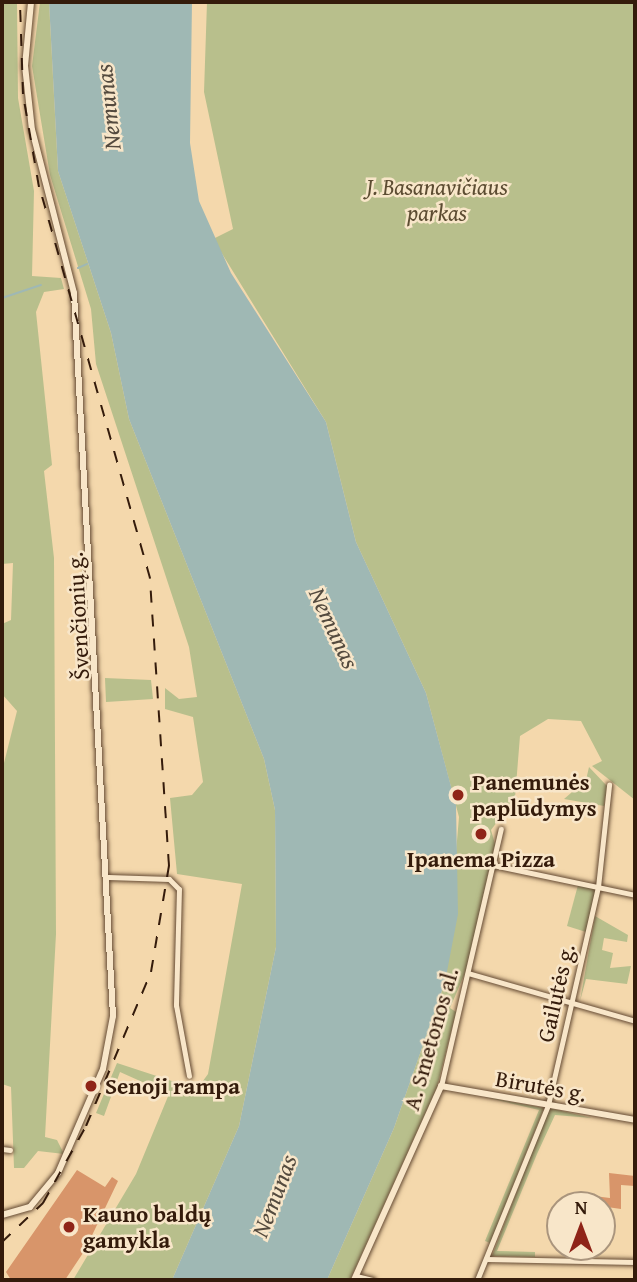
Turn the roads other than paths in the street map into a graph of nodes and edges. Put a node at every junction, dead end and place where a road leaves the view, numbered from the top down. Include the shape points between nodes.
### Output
1 (31, 2) edge
2 (609, 785) dead end
3 (500, 837) dead end
4 (494, 865) junction
5 (108, 877) junction
6 (598, 887) junction
7 (635, 895) edge
8 (468, 973) junction
9 (572, 1003) junction
10 (635, 1021) edge
11 (189, 1076) dead end
12 (441, 1086) junction
13 (548, 1105) junction
14 (635, 1120) edge
15 (2, 1149) edge
16 (10, 1150) dead end
17 (2, 1215) edge
18 (486, 1259) junction
19 (635, 1262) edge
20 (355, 1278) edge
21 (373, 1280) edge
22 (477, 1280) edge

1 - 5 street, Švenčionių g. via 25,66 32,130 74,293
2 - 6 street, Gailutės g.
3 - 4 street, A. Smetonos al.
4 - 6 street
4 - 8 street, A. Smetonos al.
5 - 11 street via 169,879 179,888 176,1005
5 - 17 street, Švenčionių g. via 110,1046 58,1172 24,1210
6 - 7 street
6 - 9 street, Gailutės g.
8 - 9 street
8 - 12 street, A. Smetonos al.
9 - 10 street
9 - 13 street, Gailutės g.
12 - 13 street, Birutės g.
12 - 20 street, A. Smetonos al.
13 - 14 street, Birutės g.
13 - 18 street, Gailutės g.
15 - 16 street
18 - 19 street
18 - 22 street, Gailutės g.
20 - 21 street

